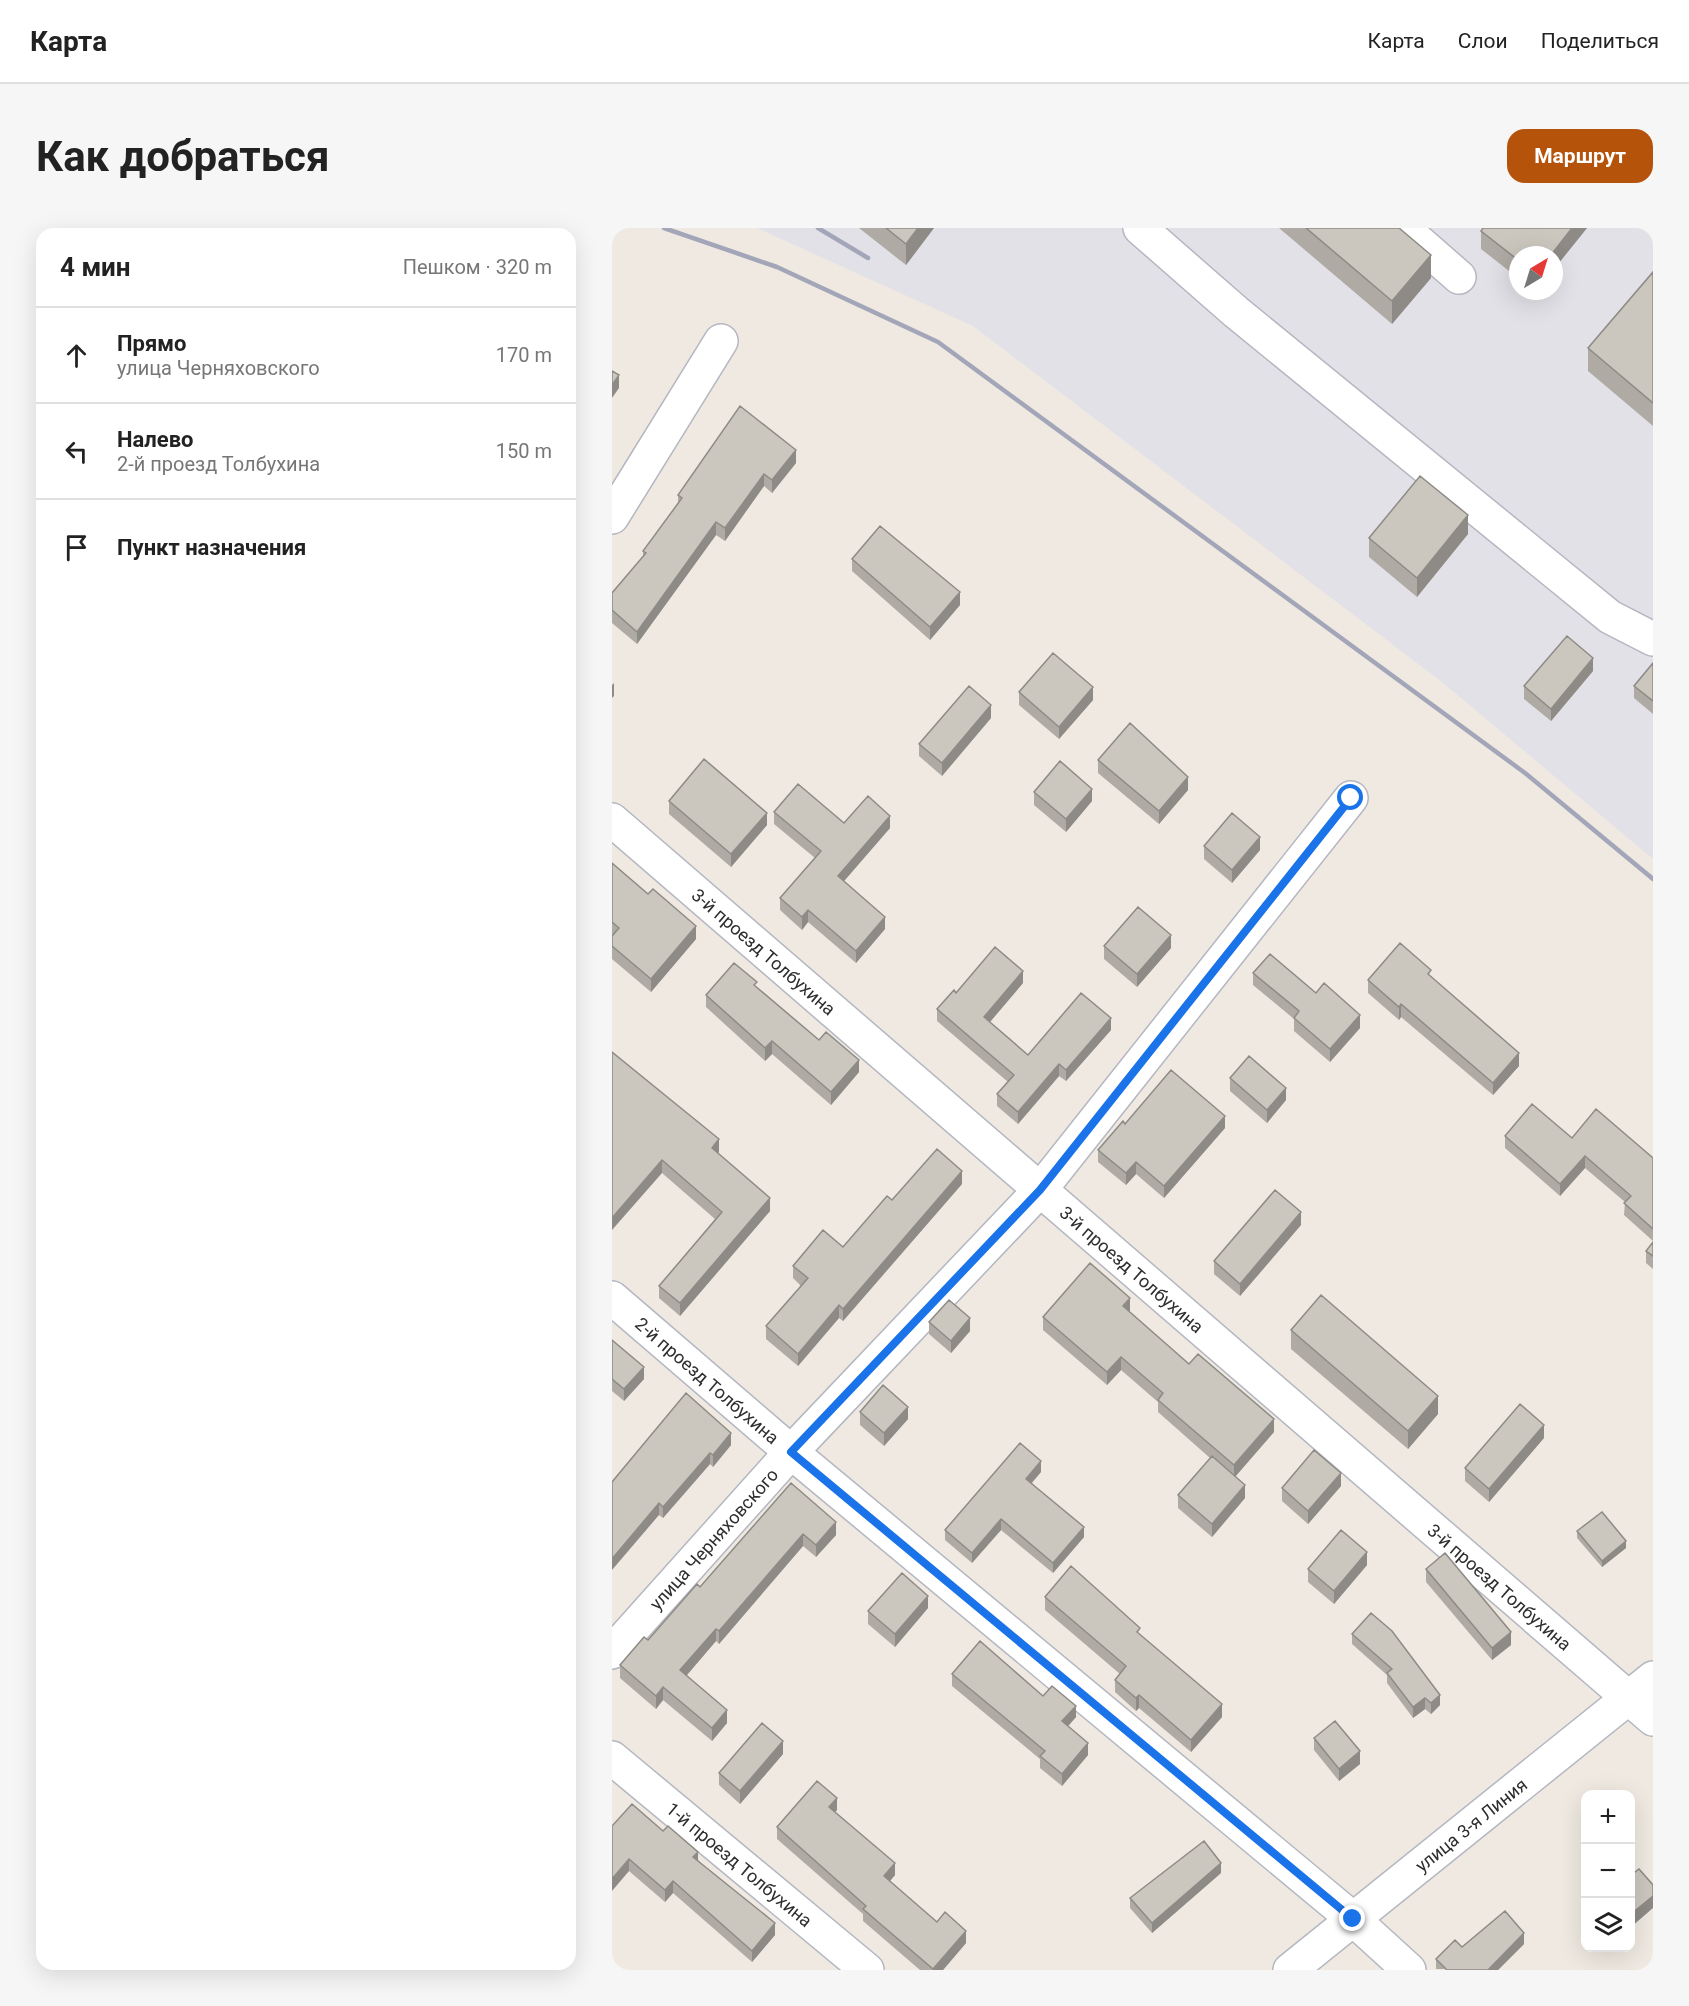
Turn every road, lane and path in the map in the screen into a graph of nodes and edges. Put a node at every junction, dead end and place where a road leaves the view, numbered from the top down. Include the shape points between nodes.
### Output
1 (1140, 228) edge
2 (1403, 228) edge
3 (1460, 277) dead end
4 (721, 341) dead end
5 (612, 517) edge
6 (1653, 639) edge
7 (1351, 798) dead end
8 (612, 820) edge
9 (1040, 1190) junction
10 (612, 1298) edge
11 (791, 1452) junction
12 (612, 1652) edge
13 (1653, 1678) edge
14 (1628, 1698) junction
15 (1653, 1719) edge
16 (612, 1758) edge
17 (1353, 1919) junction
18 (867, 1970) edge
19 (1290, 1970) edge
20 (1409, 1970) edge

1 - 6 street via 1236,312 1610,617
2 - 3 street
4 - 5 street
7 - 9 street, улица Черняховского
8 - 9 street, 3-й проезд Толбухина
9 - 11 street, улица Черняховского
9 - 14 street, 3-й проезд Толбухина
10 - 11 street, 2-й проезд Толбухина
11 - 12 street, улица Черняховского
11 - 17 street, 2-й проезд Толбухина
13 - 14 street, улица 3-я Линия
14 - 15 street, 3-й проезд Толбухина
14 - 17 street, улица 3-я Линия
16 - 18 street, 1-й проезд Толбухина
17 - 19 street, улица 3-я Линия
17 - 20 street, 2-й проезд Толбухина

